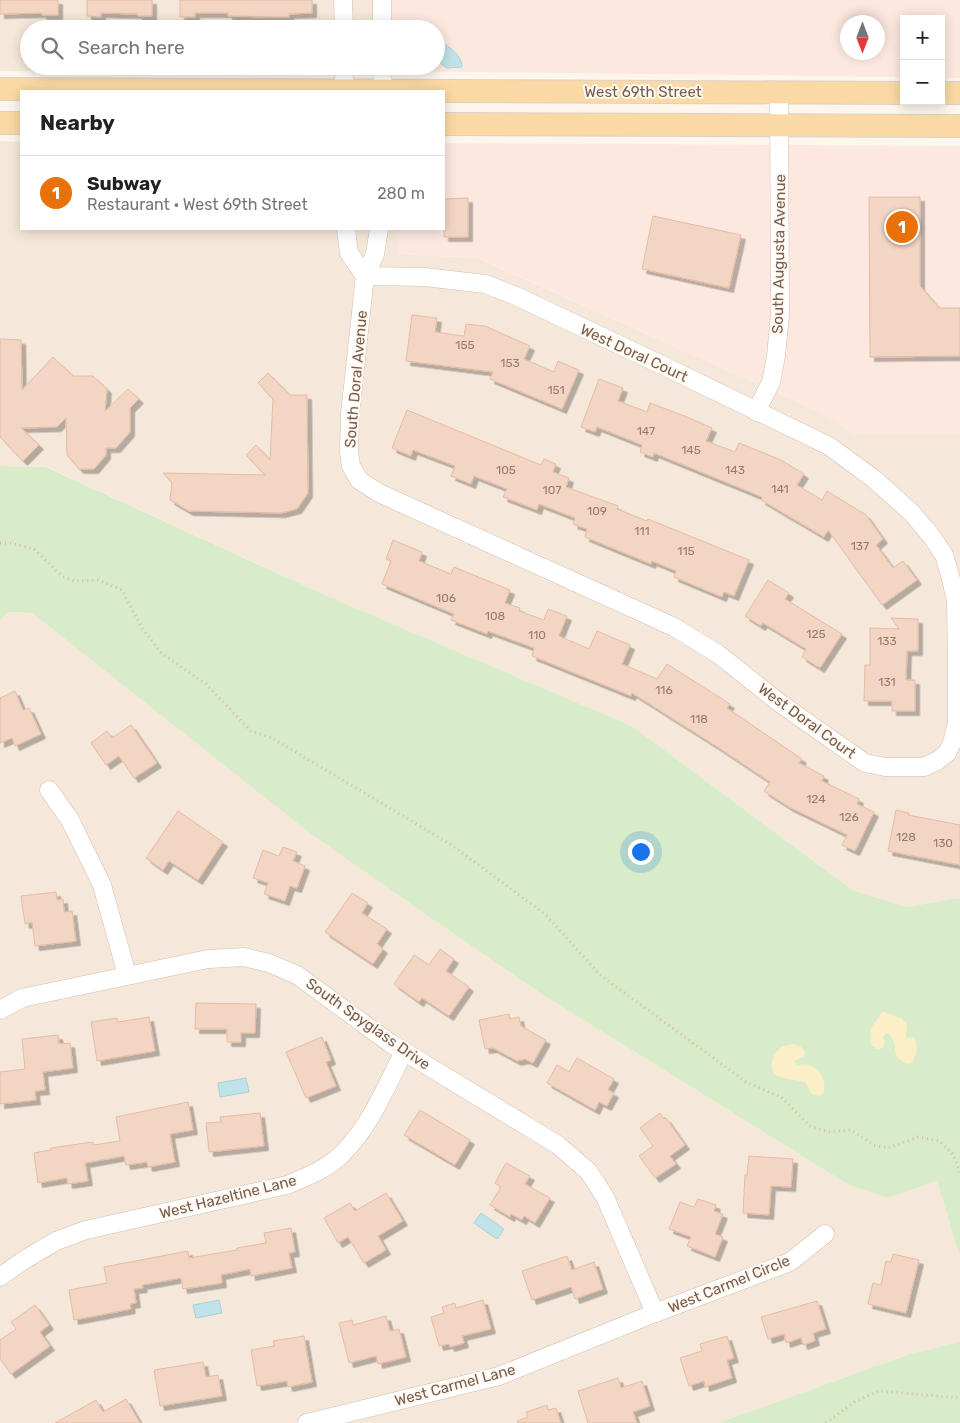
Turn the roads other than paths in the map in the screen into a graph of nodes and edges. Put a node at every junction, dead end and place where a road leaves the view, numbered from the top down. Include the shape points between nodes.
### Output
1 (343, 0) edge
2 (382, 0) edge
3 (344, 20) edge
4 (382, 20) edge
5 (344, 75) edge
6 (382, 75) edge
7 (0, 89) edge
8 (172, 90) edge
9 (344, 90) edge
10 (383, 90) edge
11 (445, 91) edge
12 (779, 93) junction
13 (900, 93) edge
14 (945, 93) edge
15 (960, 93) edge
16 (0, 123) edge
17 (20, 123) edge
18 (445, 124) edge
19 (780, 125) junction
20 (960, 126) edge
21 (346, 230) edge
22 (379, 230) edge
23 (365, 276) junction
24 (756, 412) junction
25 (359, 480) joint
26 (49, 790) dead end
27 (127, 976) junction
28 (0, 1010) edge
29 (404, 1052) junction
30 (825, 1234) dead end
31 (0, 1278) edge
32 (655, 1313) junction
33 (306, 1423) edge

1 - 3 street
2 - 4 street
5 - 9 street
6 - 10 street
7 - 8 main road, West 69th Street
11 - 12 main road, West 69th Street
12 - 13 main road, West 69th Street
12 - 19 street, South Augusta Avenue
14 - 15 main road
16 - 17 main road
18 - 19 main road
19 - 20 main road
19 - 24 street, South Augusta Avenue via 780,315 771,382
21 - 23 street via 349,253
22 - 23 street, South Doral Avenue via 375,254
23 - 24 street, West Doral Court via 425,277 485,284
23 - 25 street, South Doral Avenue via 348,452 350,466
24 - 25 street, West Doral Court via 829,446 874,479 912,513 944,555 956,601 957,723 952,743 937,761 924,767 903,768 864,763 718,654 674,627 379,493
26 - 27 street via 70,820 102,885
27 - 28 street, South Spyglass Drive via 22,998
27 - 29 street, South Spyglass Drive via 208,959 244,957 270,963 297,975
29 - 31 street, West Hazeltine Lane via 366,1124 342,1154 314,1174 287,1185 86,1230 56,1241
29 - 32 street, South Spyglass Drive via 558,1145 589,1172 605,1198
30 - 32 street, West Carmel Circle via 790,1262
32 - 33 street, West Carmel Lane via 499,1376

